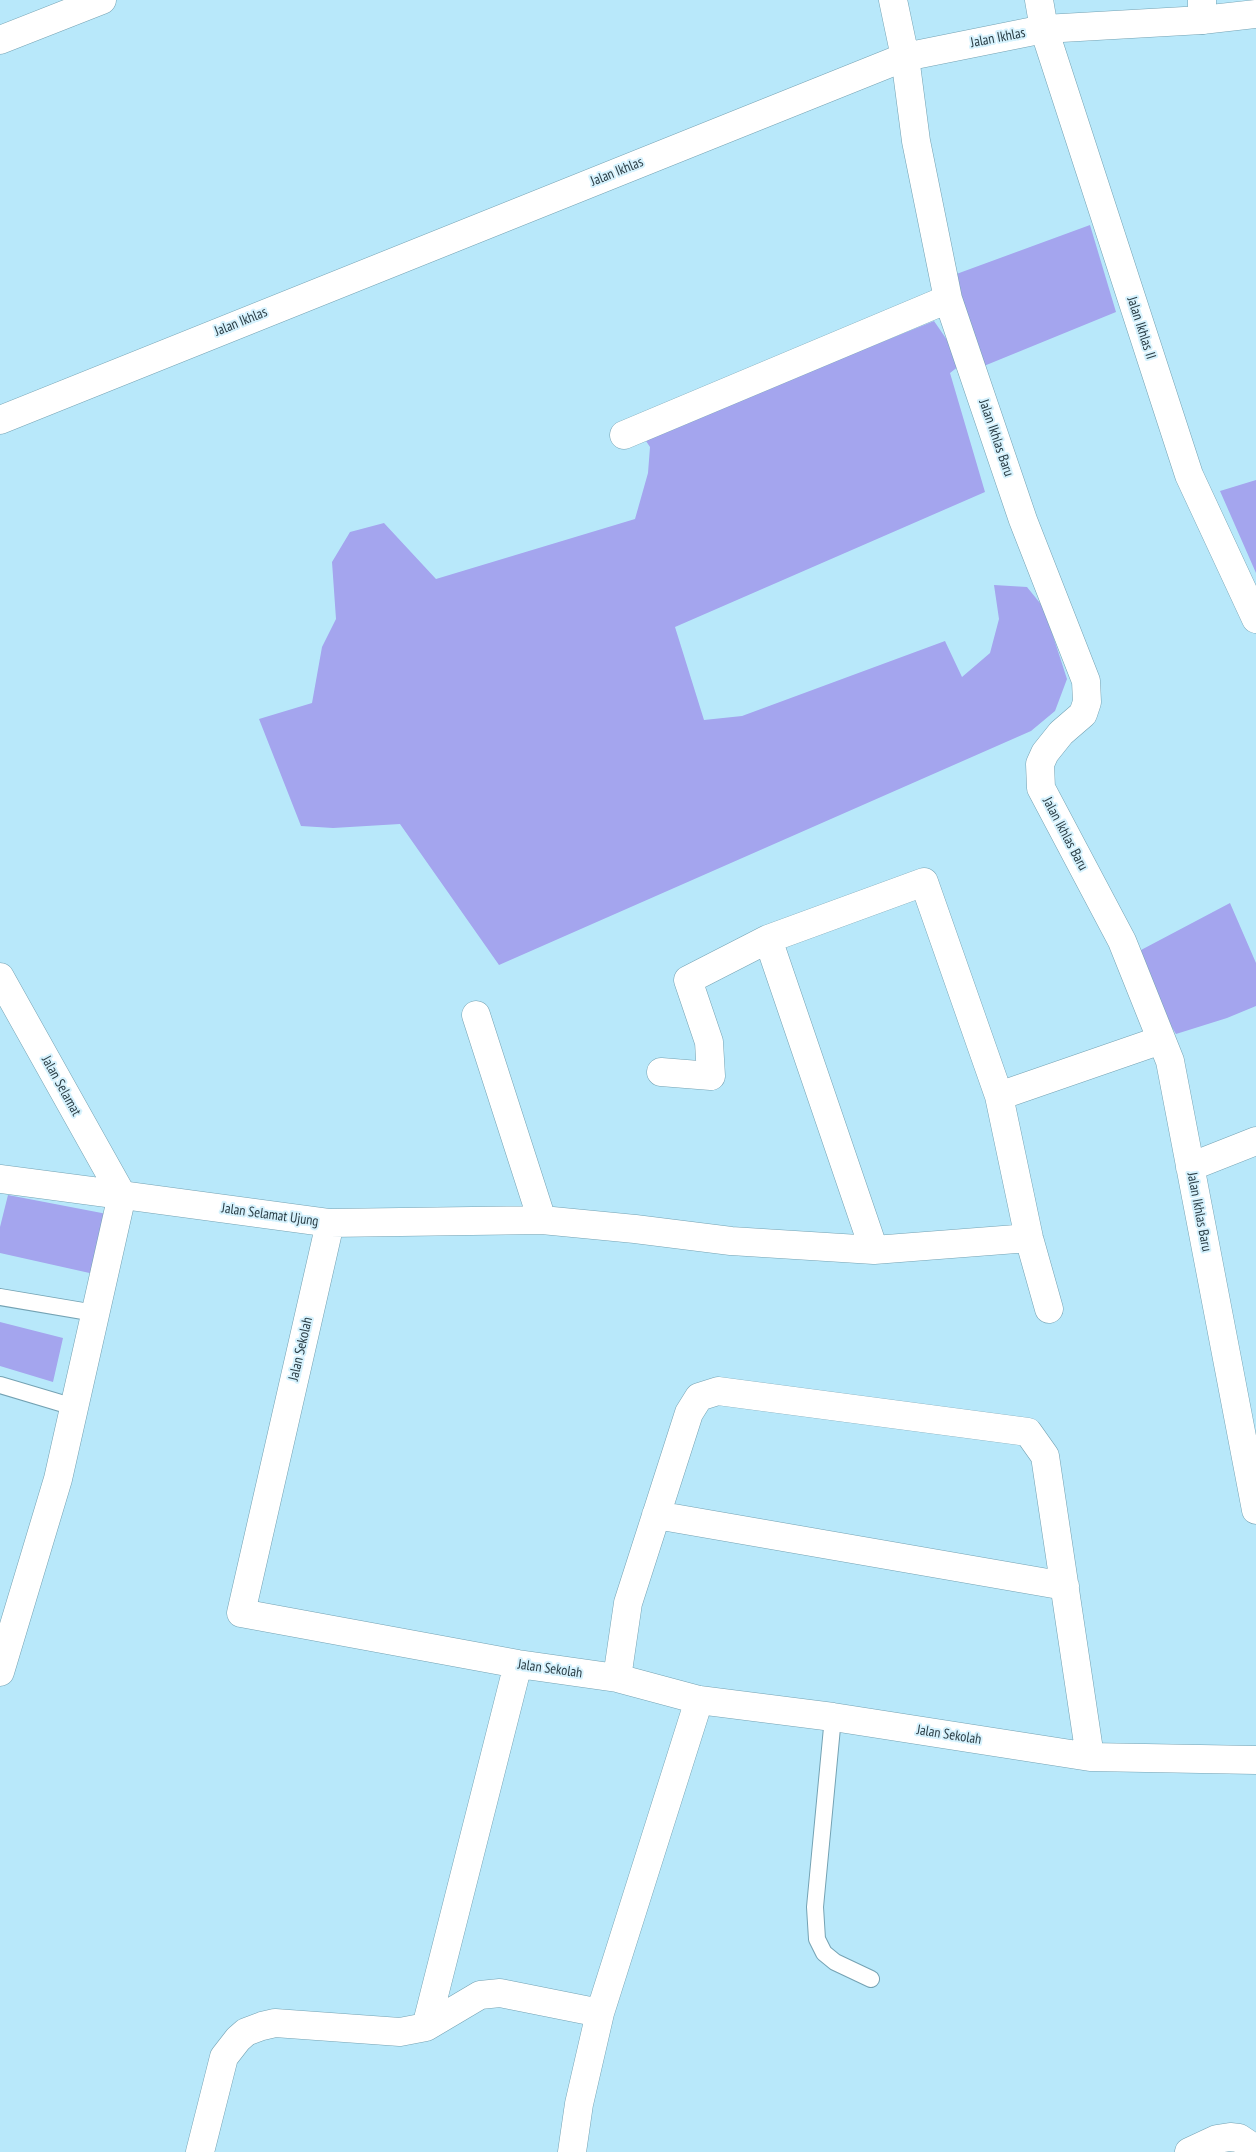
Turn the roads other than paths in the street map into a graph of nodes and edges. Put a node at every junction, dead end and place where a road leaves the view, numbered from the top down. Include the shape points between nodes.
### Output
1 (102, 0) edge
2 (893, 0) edge
3 (1039, 0) edge
4 (56, 8) edge
5 (1202, 10) edge
6 (1256, 14) edge
7 (1044, 29) junction
8 (0, 40) edge
9 (905, 57) junction
10 (948, 299) junction
11 (0, 420) edge
12 (624, 435) dead end
13 (1256, 619) edge
14 (768, 939) junction
15 (0, 977) edge
16 (476, 1015) dead end
17 (1162, 1040) junction
18 (661, 1072) dead end
19 (999, 1096) junction
20 (1256, 1141) edge
21 (1190, 1167) junction
22 (1, 1183) edge
23 (122, 1195) junction
24 (542, 1220) junction
25 (330, 1223) junction
26 (1029, 1238) junction
27 (874, 1250) junction
28 (0, 1297) edge
29 (1050, 1309) dead end
30 (95, 1313) junction
31 (0, 1385) edge
32 (74, 1407) junction
33 (1256, 1510) edge
34 (656, 1515) junction
35 (1064, 1586) junction
36 (518, 1664) junction
37 (0, 1672) edge
38 (617, 1678) junction
39 (699, 1700) junction
40 (833, 1717) junction
41 (1090, 1757) junction
42 (1256, 1760) edge
43 (871, 1979) dead end
44 (600, 2013) junction
45 (426, 2027) junction
46 (200, 2152) edge
47 (572, 2152) edge
48 (1189, 2152) edge
49 (1253, 2152) edge

1 - 4 street
2 - 9 street, Jalan Ikhlas Baru
3 - 7 street, Jalan Ikhlas II
4 - 8 street
5 - 6 street, Jalan Ikhlas
5 - 7 street, Jalan Ikhlas
7 - 9 street, Jalan Ikhlas
7 - 13 street, Jalan Ikhlas II via 1189,475
9 - 10 street, Jalan Ikhlas Baru via 916,141
9 - 11 street, Jalan Ikhlas
10 - 12 street
10 - 17 street, Jalan Ikhlas Baru via 1023,520 1086,681 1087,702 1083,714 1061,734 1040,764 1041,788 1122,941
14 - 18 street via 688,980 709,1042 711,1076
14 - 19 street via 924,882
14 - 27 street
15 - 23 street, Jalan Selamat
16 - 24 street
17 - 19 street
17 - 21 street, Jalan Ikhlas Baru via 1170,1061
19 - 26 street
20 - 21 street
21 - 33 street, Jalan Ikhlas Baru
22 - 23 street, Jalan Selamat Ujung
23 - 25 street, Jalan Selamat Ujung
23 - 30 street
24 - 25 street, Jalan Selamat Ujung
24 - 27 street, Jalan Selamat Ujung via 731,1241
25 - 36 street, Jalan Sekolah via 241,1613
26 - 27 street, Jalan Selamat Ujung
26 - 29 street
28 - 30 lane
30 - 32 street
31 - 32 lane
32 - 37 street via 58,1480
34 - 35 street
34 - 35 street via 688,1413 698,1397 718,1391 1028,1432 1045,1456
34 - 38 street via 628,1604
35 - 41 street
36 - 38 street, Jalan Sekolah
36 - 45 street
38 - 39 street, Jalan Sekolah
39 - 40 street, Jalan Sekolah
39 - 44 street
40 - 41 street, Jalan Sekolah
40 - 43 lane via 815,1907 817,1940 835,1962
41 - 42 street, Jalan Sekolah
44 - 45 street via 500,1993 472,1998
44 - 47 street via 579,2104
45 - 46 street via 400,2032 275,2023 246,2032 224,2057
48 - 49 street via 1217,2139 1230,2137 1239,2138

